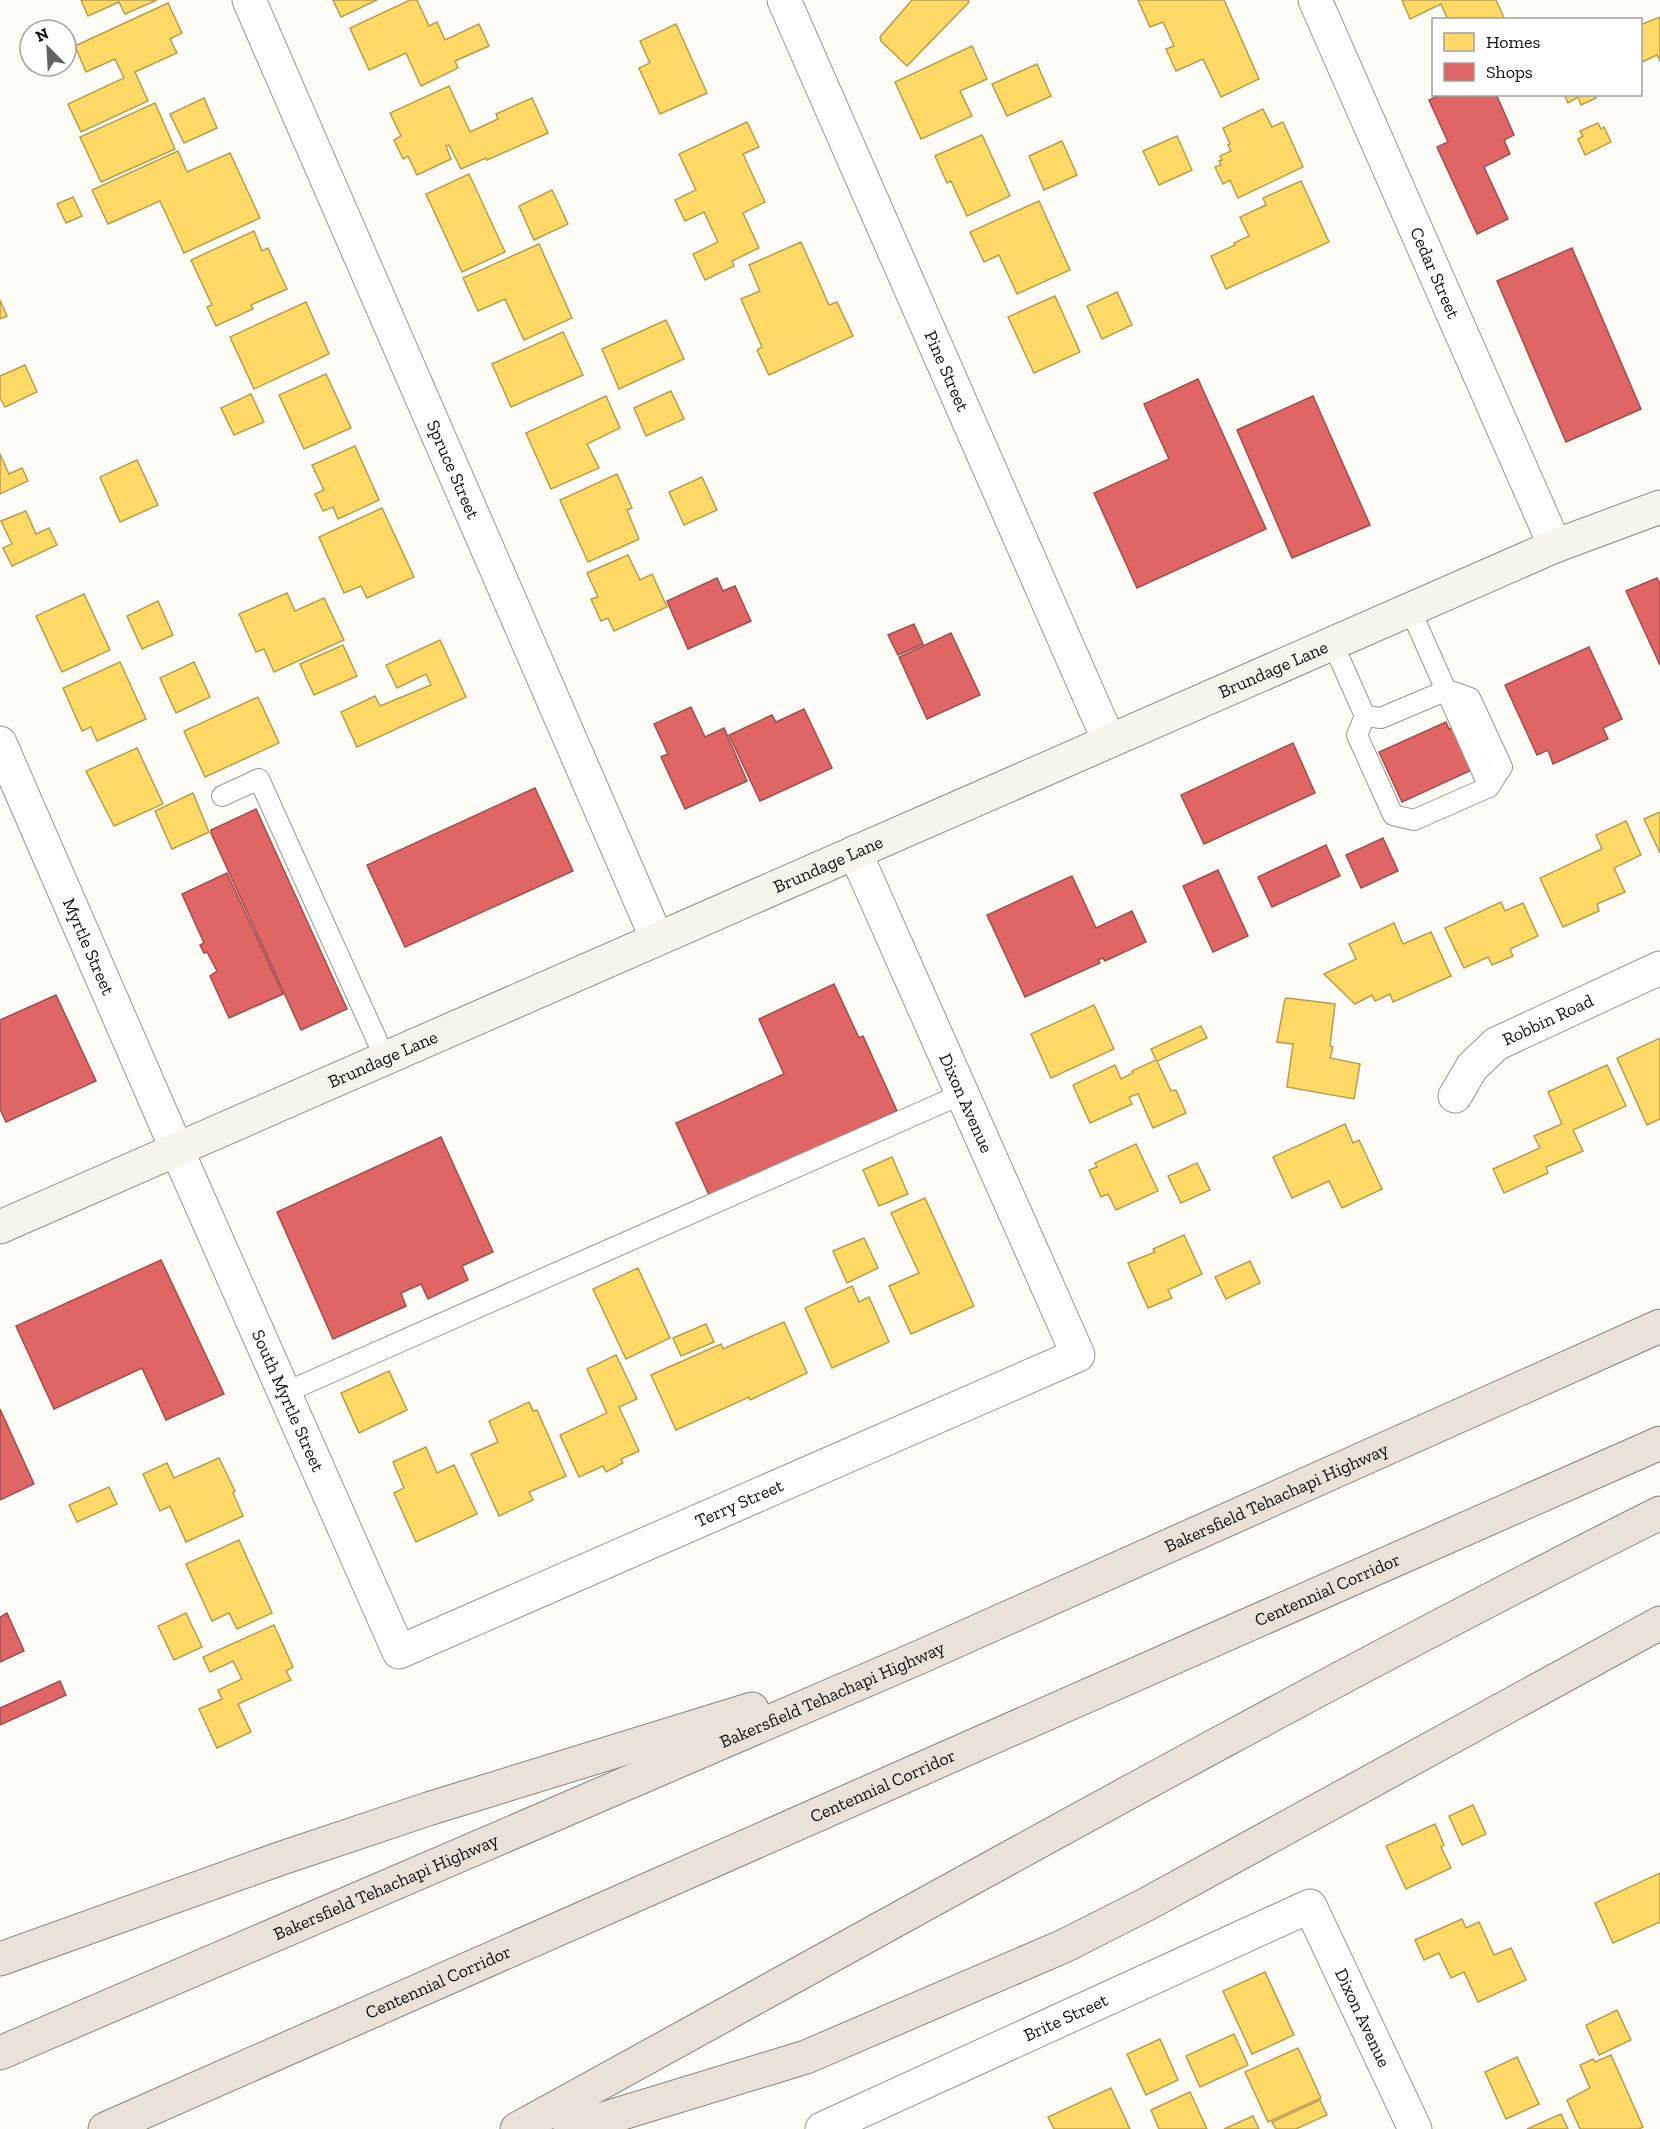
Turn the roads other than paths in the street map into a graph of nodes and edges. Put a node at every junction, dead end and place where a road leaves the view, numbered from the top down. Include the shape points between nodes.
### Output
1 (249, 0) edge
2 (784, 0) edge
3 (1315, 0) edge
4 (1660, 507) edge
5 (1555, 546) junction
6 (1410, 609) junction
7 (1333, 644) junction
8 (1446, 690) junction
9 (1365, 716) junction
10 (1109, 741) junction
11 (0, 743) edge
12 (222, 796) dead end
13 (855, 852) junction
14 (657, 939) junction
15 (1660, 969) edge
16 (385, 1058) junction
17 (962, 1094) junction
18 (1455, 1096) dead end
19 (177, 1150) junction
20 (0, 1227) edge
21 (1660, 1326) edge
22 (1078, 1355) joint
23 (284, 1393) junction
24 (1660, 1443) edge
25 (1660, 1513) edge
26 (1660, 1623) edge
27 (399, 1652) joint
28 (920, 1657) junction
29 (1310, 1905) joint
30 (0, 1959) edge
31 (0, 2052) edge
32 (105, 2129) edge
33 (517, 2129) edge
34 (570, 2129) edge
35 (822, 2129) edge
36 (1416, 2129) edge

1 - 14 street, Spruce Street
2 - 10 street, Pine Street
3 - 5 street, Cedar Street
4 - 5 main road, Brundage Lane
5 - 6 main road, Brundage Lane
6 - 7 main road, Brundage Lane
6 - 8 lane
7 - 9 lane
7 - 10 main road, Brundage Lane
8 - 9 lane via 1381,718
8 - 9 lane via 1489,787 1414,820 1392,815 1357,735
10 - 13 main road, Brundage Lane
11 - 19 street, Myrtle Street
12 - 16 lane via 259,779
13 - 14 main road, Brundage Lane
13 - 17 street, Dixon Avenue
14 - 16 main road, Brundage Lane
15 - 18 street, Robbin Road via 1496,1044 1472,1067
16 - 19 main road, Brundage Lane
17 - 22 street, Dixon Avenue
17 - 23 lane
19 - 20 main road, Brundage Lane
19 - 23 street, South Myrtle Street
21 - 28 highway, Bakersfield Tehachapi Highway
22 - 27 street, Terry Street
23 - 27 street, South Myrtle Street
24 - 32 highway, Centennial Corridor
25 - 33 highway via 1165,1772
26 - 34 highway via 1139,1909 1064,1946 806,2057
28 - 30 highway via 428,1809
28 - 31 highway, Bakersfield Tehachapi Highway
29 - 35 street, Brite Street
29 - 36 street, Dixon Avenue

